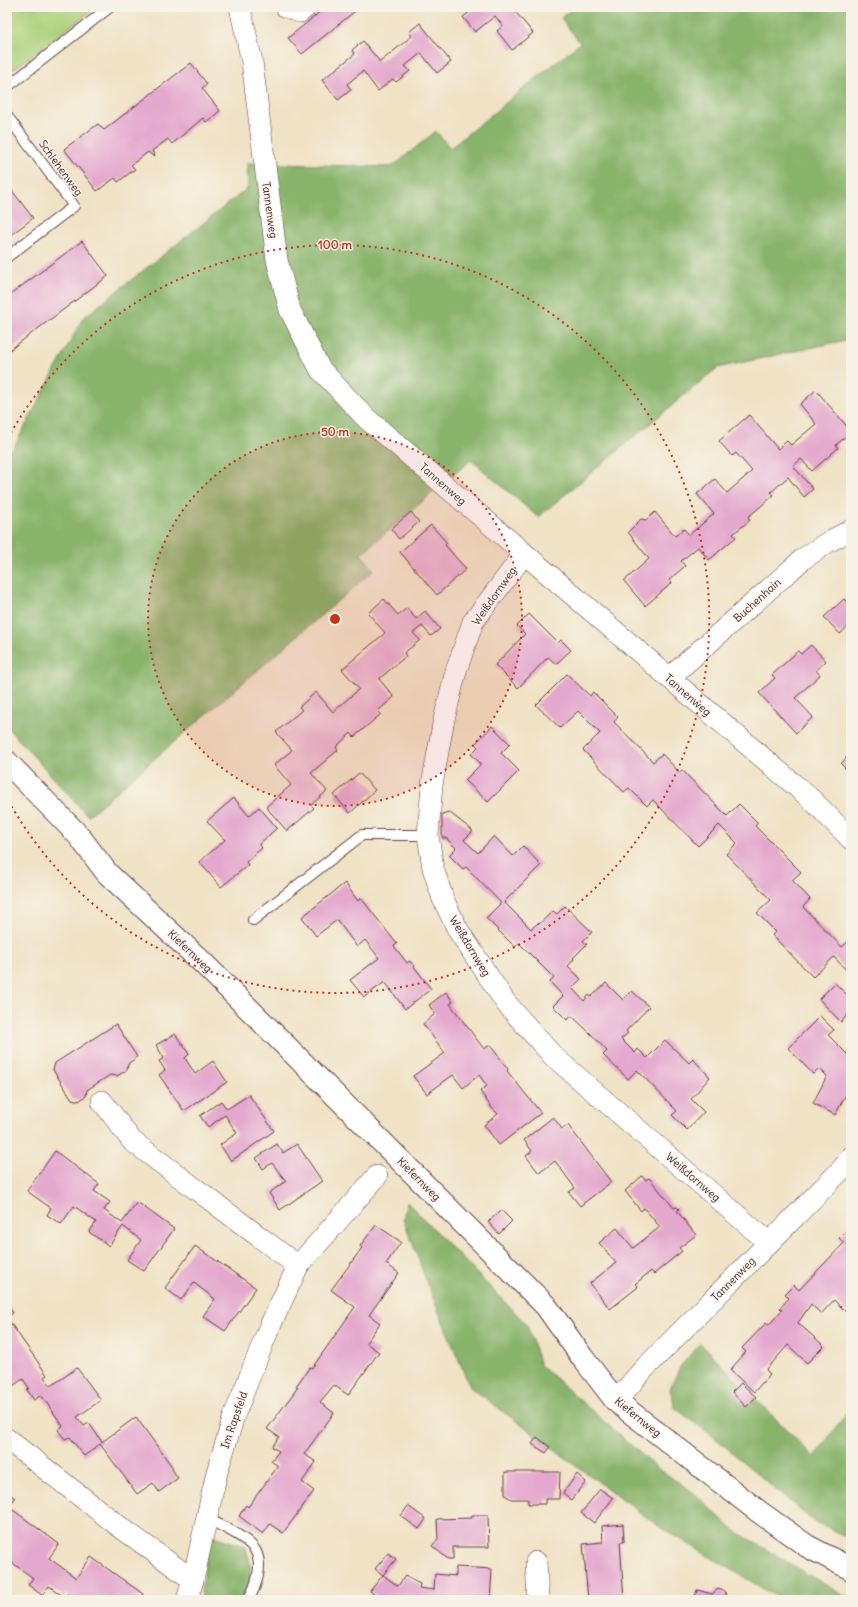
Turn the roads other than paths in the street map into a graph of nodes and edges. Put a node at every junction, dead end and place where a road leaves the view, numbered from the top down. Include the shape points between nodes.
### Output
1 (110, 7) edge
2 (286, 7) edge
3 (306, 7) edge
4 (245, 10) edge
5 (7, 87) edge
6 (7, 116) edge
7 (7, 257) edge
8 (851, 530) edge
9 (524, 554) junction
10 (669, 678) junction
11 (7, 762) edge
12 (428, 835) junction
13 (851, 839) edge
14 (252, 920) dead end
15 (102, 1101) dead end
16 (851, 1157) edge
17 (378, 1176) dead end
18 (769, 1243) junction
19 (298, 1266) junction
20 (616, 1401) junction
21 (7, 1440) edge
22 (206, 1518) junction
23 (536, 1562) dead end
24 (851, 1569) edge
25 (193, 1580) junction
26 (187, 1600) edge
27 (248, 1600) edge
28 (538, 1600) edge

1 - 5 lane
2 - 3 street via 300,12
4 - 9 street, Tannenweg via 277,260 290,310 320,369 366,418
6 - 7 lane, Schlehenweg via 74,206
8 - 10 street, Buchenhain via 803,559
9 - 10 street, Tannenweg
9 - 12 street, Weißdornweg via 473,622 456,671 432,785
10 - 13 street, Tannenweg via 811,799
11 - 20 street, Kiefernweg via 79,836 107,873 202,962 546,1306
12 - 14 lane via 362,835
12 - 18 street, Weißdornweg via 433,868 443,899 458,930 506,1003 553,1056
15 - 19 street via 132,1141
16 - 18 street, Tannenweg
17 - 19 street, Im Rapsfeld
18 - 20 street, Tannenweg via 648,1364
19 - 22 street, Im Rapsfeld via 269,1328 234,1416
20 - 24 street, Kiefernweg via 758,1511 807,1546
21 - 25 street
22 - 25 street, Im Rapsfeld
22 - 27 lane via 234,1532 255,1550 259,1568 254,1590
23 - 28 street
25 - 26 street, Im Rapsfeld

